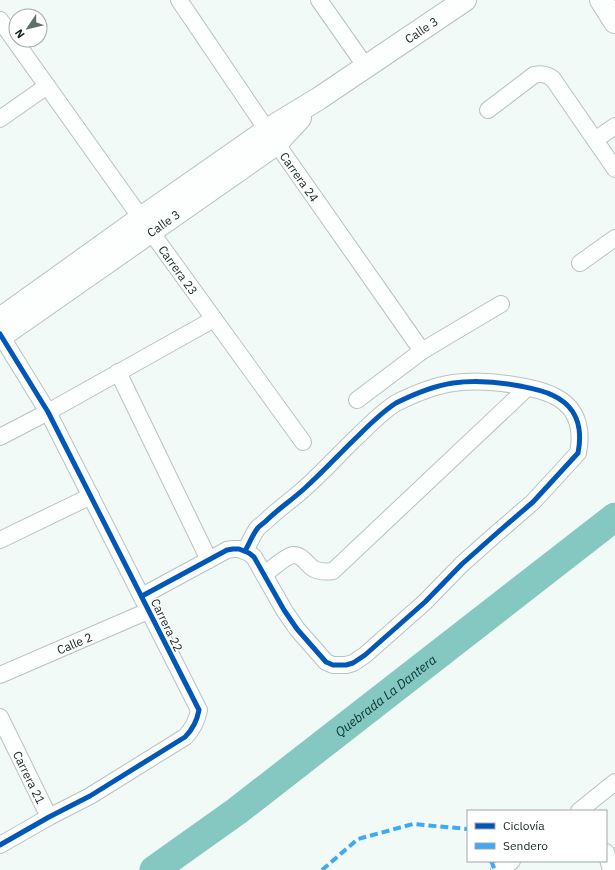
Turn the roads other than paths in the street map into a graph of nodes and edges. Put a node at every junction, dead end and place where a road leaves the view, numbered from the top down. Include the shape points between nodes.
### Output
1 (179, 0) edge
2 (319, 0) edge
3 (465, 0) edge
4 (601, 0) edge
5 (0, 20) edge
6 (615, 22) edge
7 (366, 67) junction
8 (47, 86) junction
9 (488, 110) dead end
10 (0, 119) edge
11 (615, 126) edge
12 (272, 137) junction
13 (595, 140) junction
14 (615, 169) edge
15 (145, 225) junction
16 (615, 238) edge
17 (580, 263) dead end
18 (501, 304) dead end
19 (214, 319) junction
20 (0, 332) edge
21 (422, 351) junction
22 (118, 372) junction
23 (527, 388) junction
24 (357, 400) dead end
25 (48, 412) junction
26 (0, 437) edge
27 (303, 442) dead end
28 (91, 496) junction
29 (0, 540) edge
30 (245, 551) junction
31 (209, 560) junction
32 (264, 575) junction
33 (142, 596) junction
34 (148, 611) junction
35 (0, 675) edge
36 (0, 717) edge
37 (615, 782) edge
38 (588, 808) edge
39 (49, 817) junction
40 (0, 845) edge
41 (607, 856) edge
42 (511, 862) edge
43 (499, 870) edge
44 (611, 870) edge

1 - 12 street, Carrera 24
2 - 7 street
3 - 7 street, Calle 3
4 - 6 street
5 - 8 street, Carrera 23
7 - 12 street, Calle 3 via 318,99
8 - 10 street
8 - 15 street, Carrera 23
9 - 13 street via 534,75 544,74 553,79
11 - 13 street
12 - 15 street, Calle 3
12 - 21 street, Carrera 24
13 - 14 street
15 - 19 street, Carrera 23
15 - 20 street, Calle 3
16 - 17 street
18 - 21 street
19 - 22 street
19 - 27 street, Carrera 23
20 - 25 street, Carrera 22
21 - 24 street
22 - 25 street
22 - 31 street
23 - 30 street via 492,382 454,383 426,390 396,404 380,414 305,488 275,512 257,530
23 - 32 street via 333,571 318,571 294,555
23 - 32 street via 552,395 564,402 574,413 580,432 578,453 533,502 360,659 346,665 326,662 284,610
25 - 26 street
25 - 28 street, Carrera 22
28 - 29 street
28 - 33 street, Carrera 22
30 - 31 street via 227,550
30 - 32 street via 254,557
31 - 33 street
33 - 34 street, Carrera 22
34 - 35 street, Calle 2
34 - 39 street, Carrera 22 via 198,710 196,723 185,737 90,796
36 - 39 street, Carrera 21
37 - 38 street
39 - 40 street, Carrera 22
41 - 44 street
42 - 43 street

